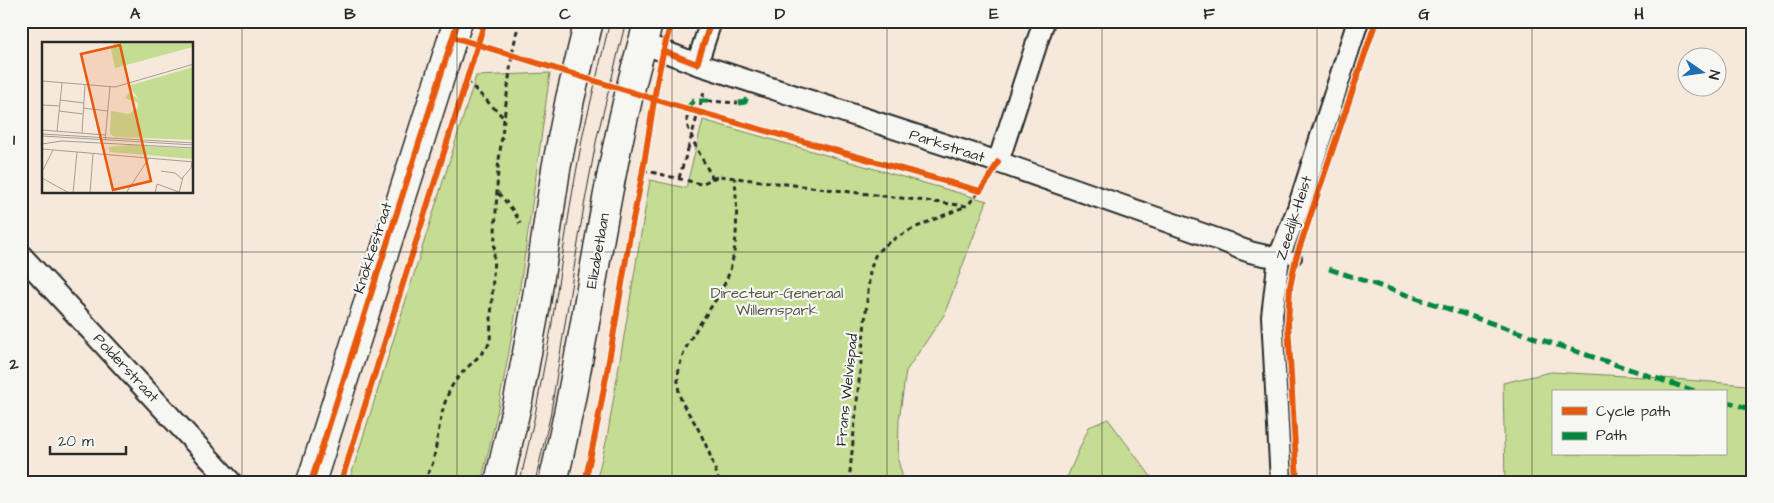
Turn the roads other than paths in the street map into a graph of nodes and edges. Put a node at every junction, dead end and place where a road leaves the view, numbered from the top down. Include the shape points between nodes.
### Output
1 (458, 21) edge
2 (588, 21) edge
3 (711, 21) edge
4 (1044, 21) edge
5 (1358, 21) edge
6 (646, 32) edge
7 (697, 64) junction
8 (998, 162) junction
9 (21, 255) edge
10 (1288, 258) junction
11 (231, 482) edge
12 (311, 482) edge
13 (499, 482) edge
14 (553, 482) edge
15 (1281, 482) edge

1 - 12 main road, Knokkestraat
2 - 13 main road via 556,169 535,310
3 - 7 street
4 - 8 street
5 - 10 street, Zeedijk-Heist via 1298,208
6 - 7 street, Parkstraat
6 - 14 main road, Elizabetlaan via 626,106 575,385
7 - 8 street, Parkstraat
8 - 10 street, Parkstraat via 1248,253
9 - 11 street, Polderstraat
10 - 15 street, Zeedijk-Heist via 1272,316

